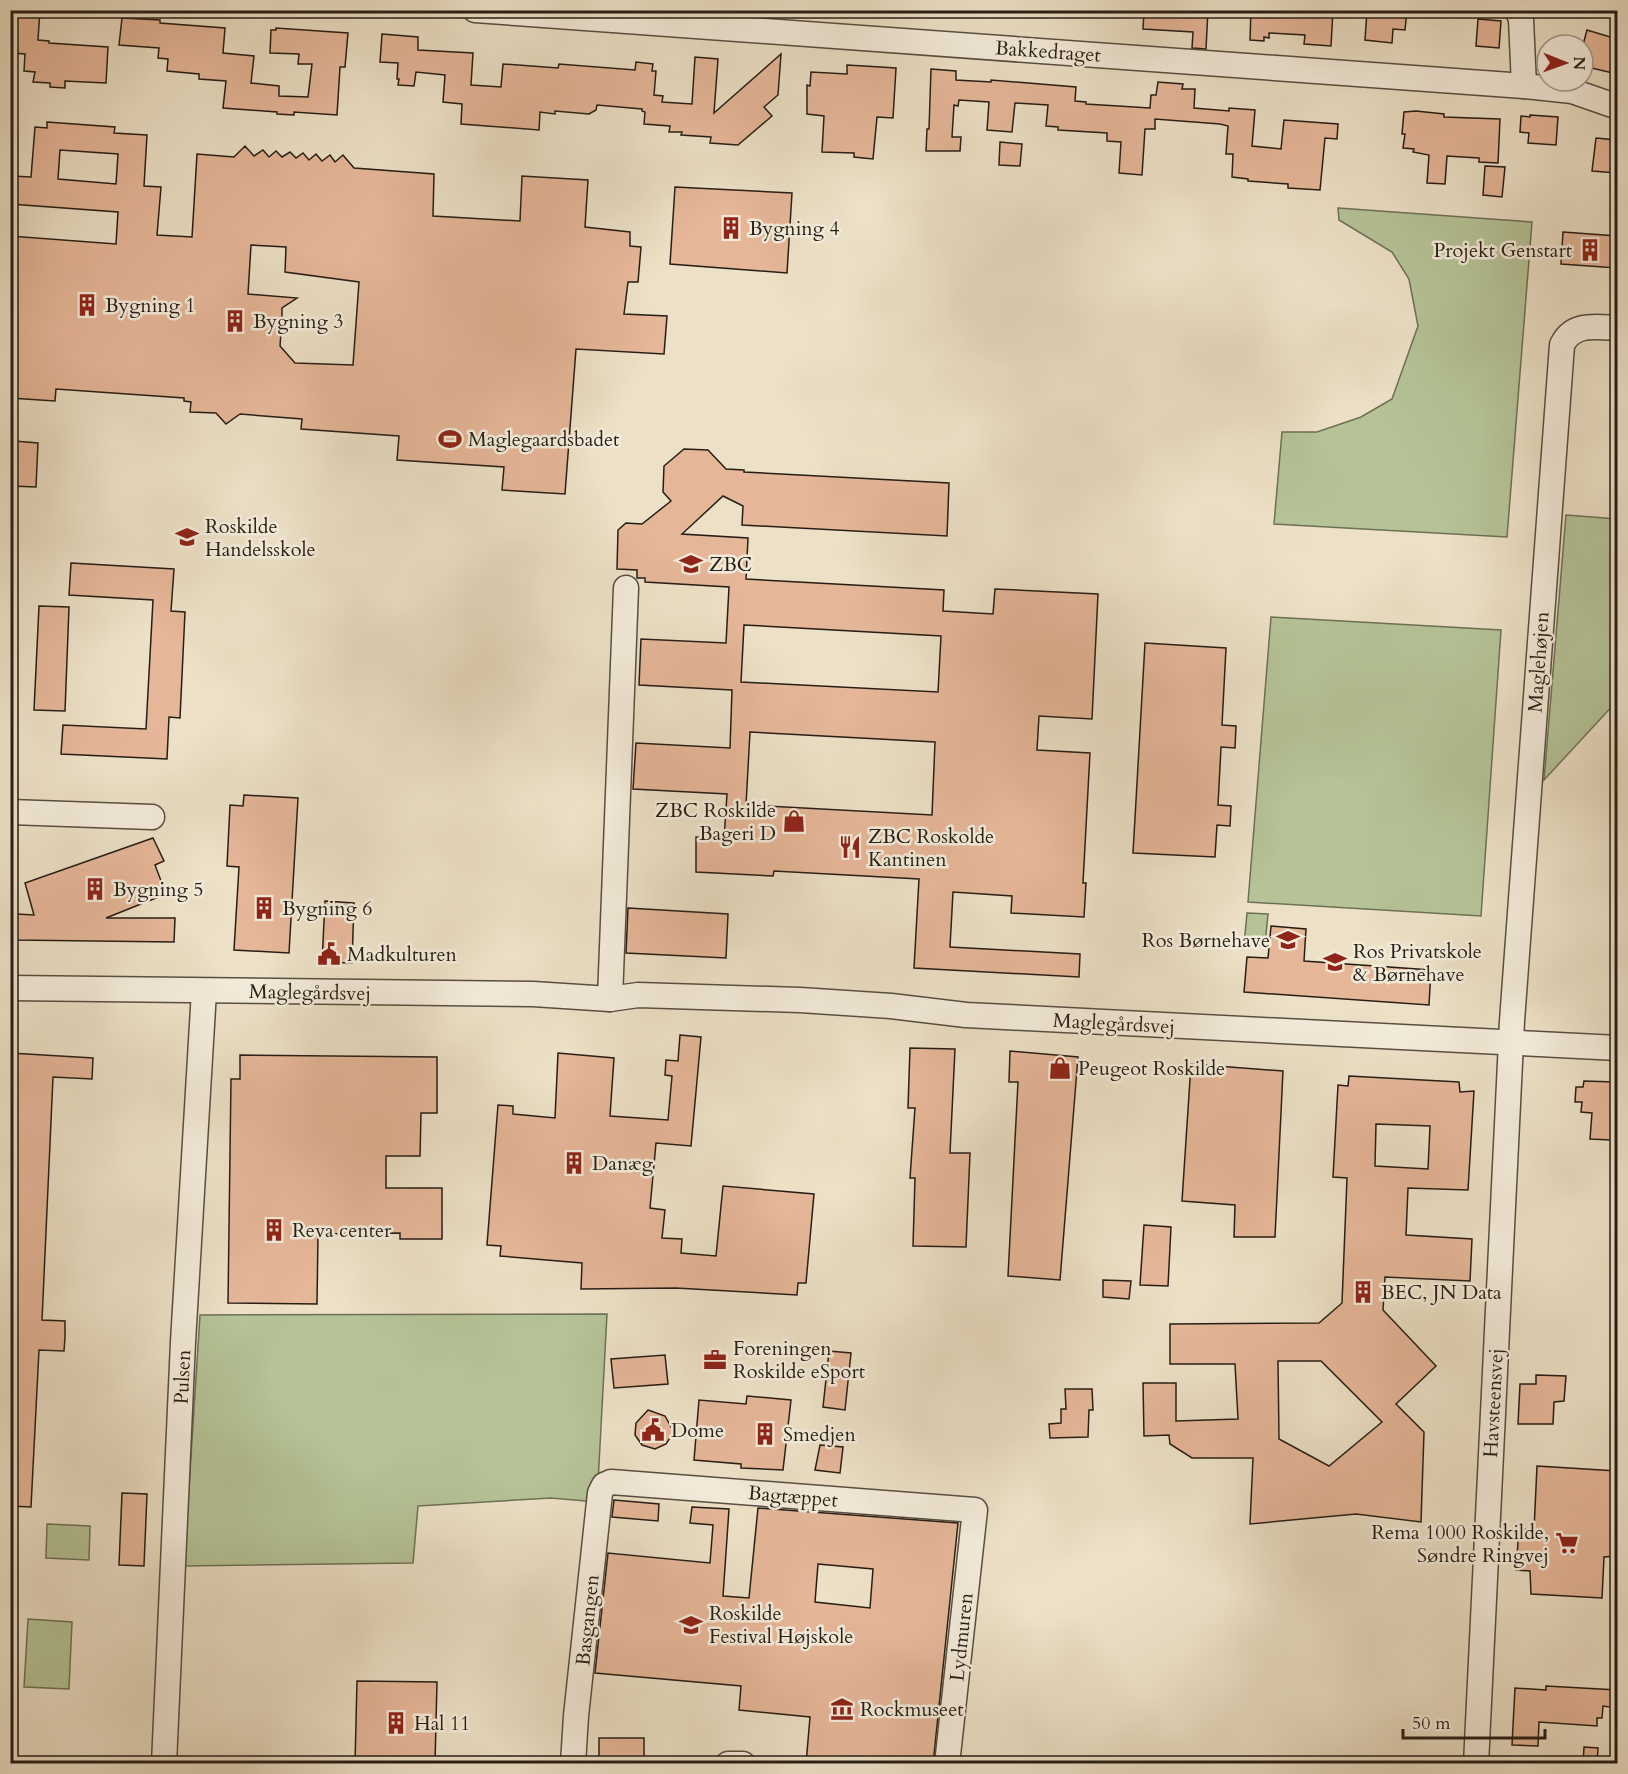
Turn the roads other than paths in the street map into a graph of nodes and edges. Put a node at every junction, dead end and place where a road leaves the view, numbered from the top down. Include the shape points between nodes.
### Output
1 (476, 10) edge
2 (1516, 10) edge
3 (1524, 86) junction
4 (1617, 107) edge
5 (1617, 328) edge
6 (626, 588) dead end
7 (10, 812) edge
8 (152, 817) dead end
9 (10, 988) edge
10 (204, 990) junction
11 (610, 999) junction
12 (1511, 1043) junction
13 (1617, 1048) edge
14 (611, 1482) joint
15 (975, 1510) joint
16 (164, 1764) edge
17 (573, 1764) edge
18 (947, 1764) edge
19 (1476, 1764) edge

1 - 3 street, Bakkedraget
2 - 3 street via 1521,19
3 - 4 street, Bakkedraget via 1572,91
5 - 12 street, Maglehøjen via 1583,327 1566,337 1562,345
6 - 11 street
7 - 8 street
9 - 10 street, Maglegårdsvej
10 - 11 street, Maglegårdsvej via 533,994
10 - 16 street, Pulsen
11 - 12 street, Maglegårdsvej via 638,995 800,1000 966,1015
12 - 13 street, Maglegårdsvej
12 - 19 street, Havsteensvej
14 - 15 street, Bagtæppet
14 - 17 street, Basgangen via 600,1493
15 - 18 street, Lydmuren

